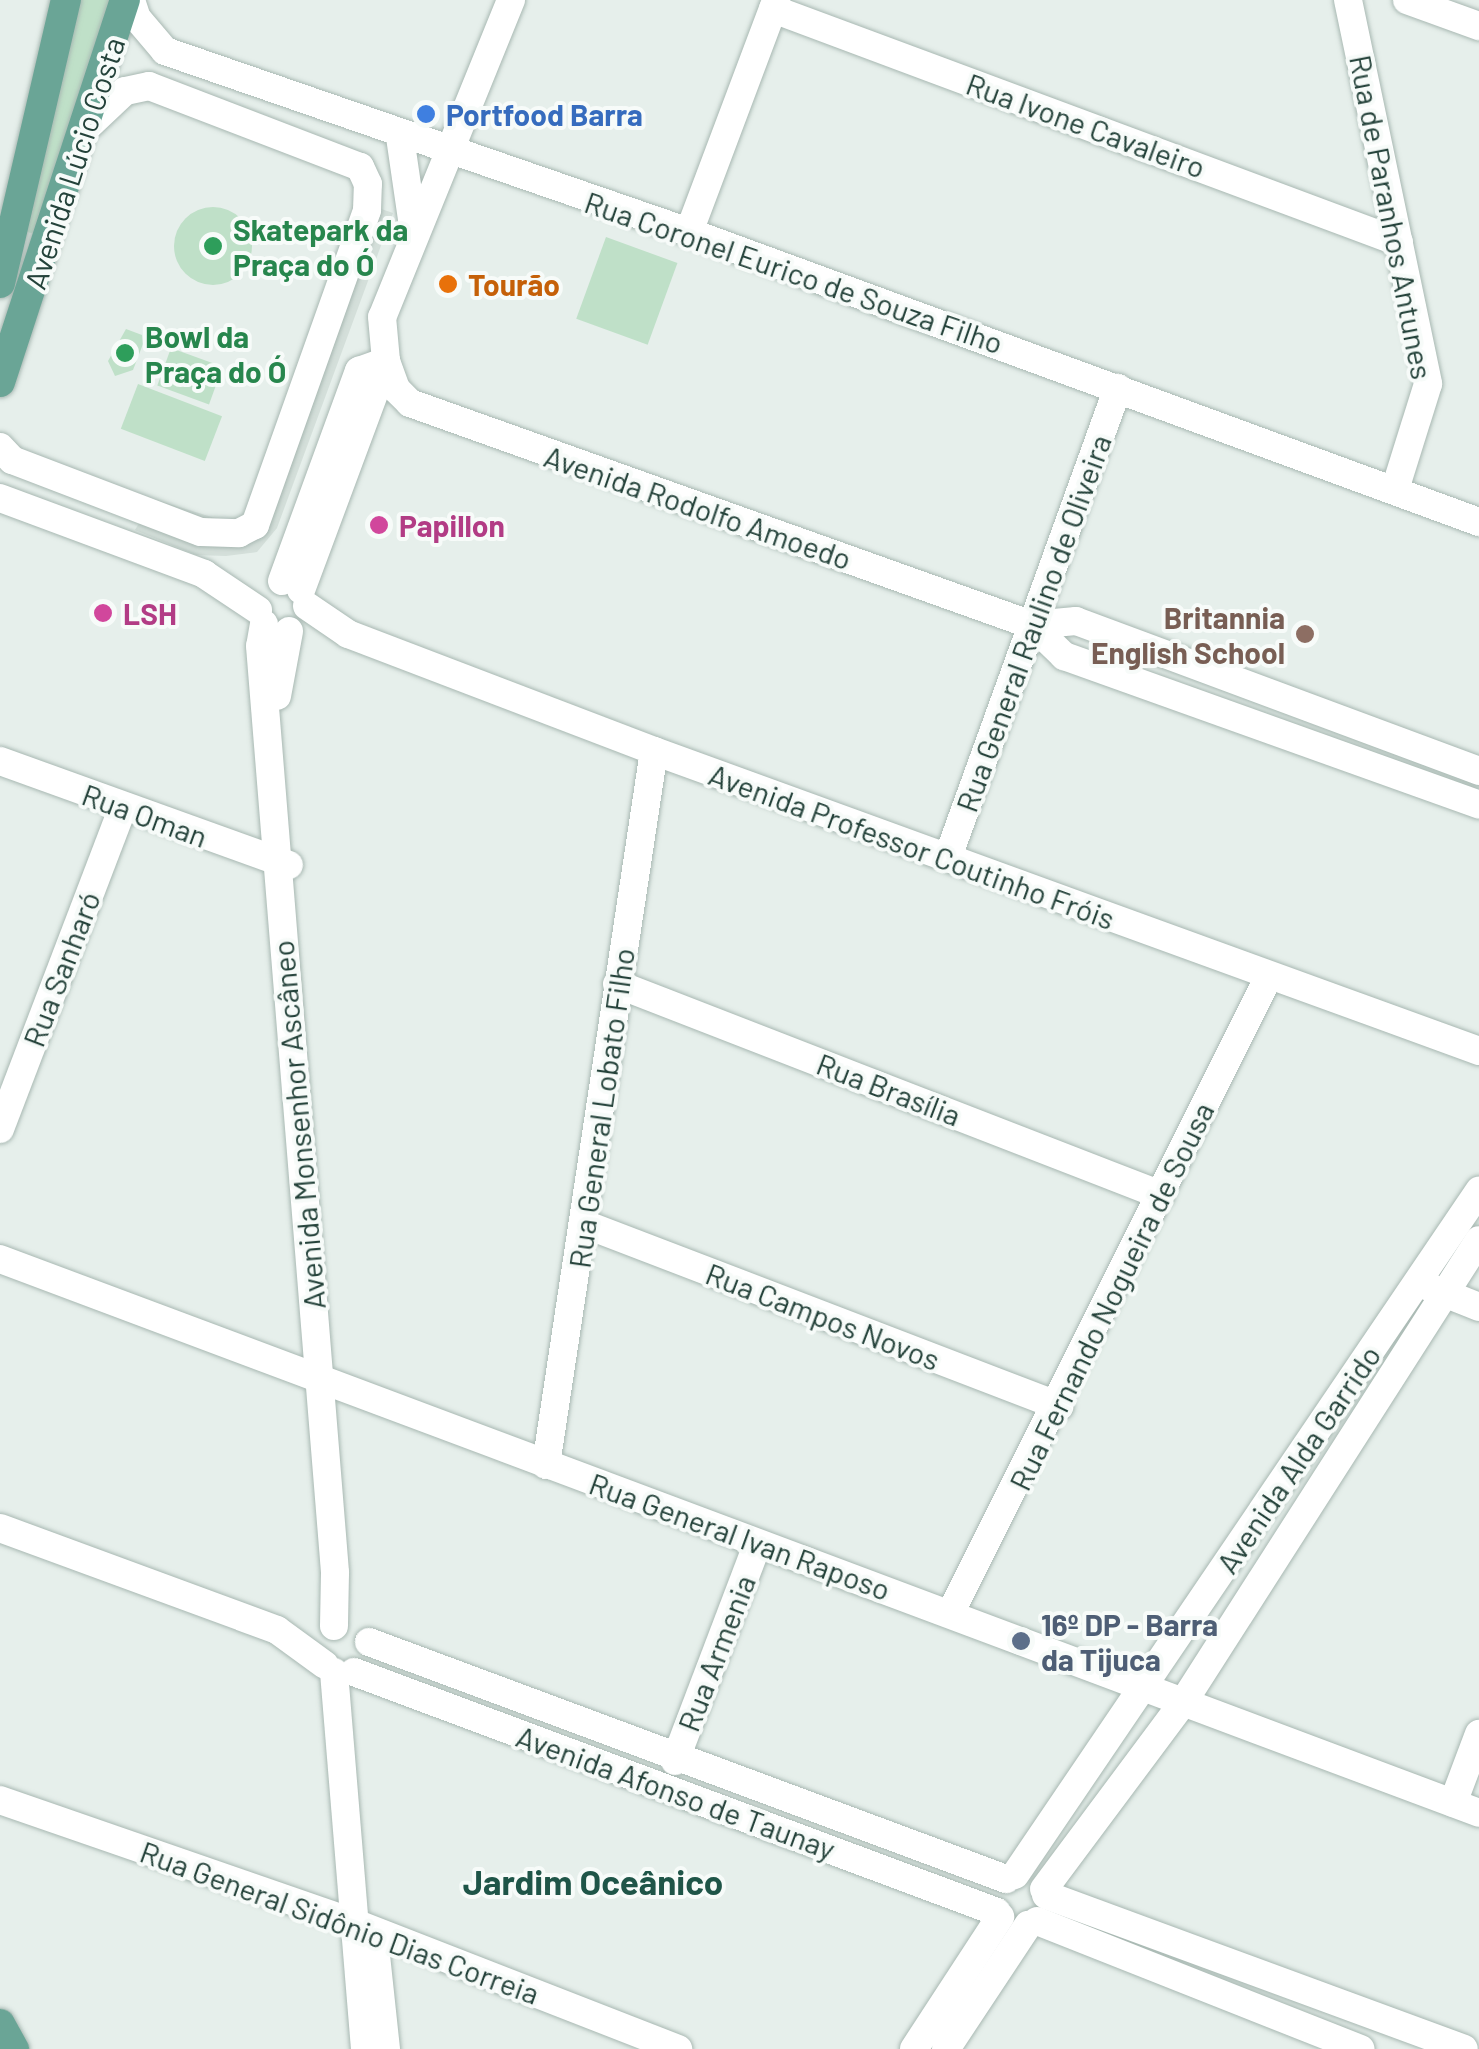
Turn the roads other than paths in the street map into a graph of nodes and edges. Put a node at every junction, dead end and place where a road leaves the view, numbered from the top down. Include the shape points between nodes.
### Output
1 (66, 0) edge
2 (128, 0) edge
3 (511, 0) edge
4 (1348, 0) edge
5 (1407, 0) edge
6 (775, 4) edge
7 (1479, 26) edge
8 (165, 51) junction
9 (149, 86) junction
10 (89, 125) junction
11 (400, 137) junction
12 (452, 155) junction
13 (689, 232) junction
14 (414, 233) junction
15 (1399, 242) junction
16 (0, 283) edge
17 (386, 361) junction
18 (0, 382) edge
19 (1118, 388) junction
20 (0, 448) edge
21 (1395, 489) junction
22 (0, 498) edge
23 (115, 499) junction
24 (1479, 522) edge
25 (102, 534) junction
26 (285, 610) junction
27 (1032, 625) junction
28 (654, 751) junction
29 (0, 761) edge
30 (1479, 772) edge
31 (1479, 805) edge
32 (122, 808) junction
33 (948, 858) junction
34 (284, 863) junction
35 (1268, 978) junction
36 (617, 984) junction
37 (1479, 1051) edge
38 (0, 1129) edge
39 (1479, 1192) edge
40 (1161, 1195) junction
41 (588, 1225) junction
42 (1479, 1240) edge
43 (0, 1259) edge
44 (1416, 1282) junction
45 (1445, 1294) junction
46 (1479, 1307) edge
47 (326, 1380) junction
48 (1059, 1406) junction
49 (546, 1465) junction
50 (0, 1528) edge
51 (757, 1544) junction
52 (951, 1612) junction
53 (277, 1630) junction
54 (345, 1631) junction
55 (340, 1671) junction
56 (1146, 1686) junction
57 (1184, 1701) junction
58 (1479, 1734) edge
59 (675, 1761) junction
60 (0, 1800) edge
61 (1466, 1808) edge
62 (1010, 1877) junction
63 (1039, 1907) junction
64 (999, 1914) junction
65 (364, 1927) junction
66 (0, 2024) edge
67 (14, 2049) edge
68 (365, 2049) edge
69 (386, 2049) edge
70 (678, 2049) edge
71 (914, 2049) edge
72 (946, 2049) edge
73 (1362, 2049) edge
74 (1464, 2049) edge

1 - 16 main road, Avenida Lúcio Costa
2 - 8 street
2 - 10 main road, Avenida Lúcio Costa
3 - 12 street
4 - 15 street, Rua de Paranhos Antunes
5 - 7 street
6 - 13 street
6 - 15 street, Rua Ivone Cavaleiro
8 - 9 street via 147,70
8 - 11 street, Rua Coronel Eurico de Souza Filho
9 - 10 street via 125,91
9 - 23 street via 360,166 368,184 367,210 255,525 200,532
10 - 18 main road, Avenida Lúcio Costa
11 - 12 street, Rua Coronel Eurico de Souza Filho
11 - 14 street
12 - 13 street, Rua Coronel Eurico de Souza Filho
12 - 14 street
13 - 19 street, Rua Coronel Eurico de Souza Filho
14 - 17 street via 382,317
15 - 21 street, Rua de Paranhos Antunes via 1428,384
17 - 26 street, Avenida Monsenhor Ascâneo
17 - 27 street, Avenida Rodolfo Amoedo via 396,389 430,414
19 - 21 street, Rua Coronel Eurico de Souza Filho
19 - 27 street, Rua General Raulino de Oliveira
20 - 23 street via 12,460
21 - 24 street, Rua Coronel Eurico de Souza Filho
22 - 25 street, Avenida Professor Coutinho Fróis
23 - 25 street
25 - 26 street, Avenida Professor Coutinho Fróis
26 - 28 street, Avenida Professor Coutinho Fróis
26 - 34 street, Avenida Monsenhor Ascâneo via 260,646
27 - 30 street, Avenida Rodolfo Amoedo via 1076,621
27 - 31 street, Avenida Rodolfo Amoedo via 1064,656
27 - 33 street, Rua General Raulino de Oliveira
28 - 33 street, Avenida Professor Coutinho Fróis
28 - 36 street, Rua General Lobato Filho
29 - 32 street, Rua Oman
32 - 34 street, Rua Oman
32 - 38 street, Rua Sanharó
33 - 35 street, Avenida Professor Coutinho Fróis
34 - 47 street, Avenida Monsenhor Ascâneo
35 - 37 street, Avenida Professor Coutinho Fróis
35 - 40 street, Rua Fernando Nogueira de Sousa
36 - 40 street, Rua Brasília
36 - 41 street, Rua General Lobato Filho
39 - 44 street, Avenida Alda Garrido
40 - 48 street, Rua Fernando Nogueira de Sousa
41 - 48 street, Rua Campos Novos
41 - 49 street, Rua General Lobato Filho
42 - 45 street, Avenida Alda Garrido
43 - 47 street, Rua General Ivan Raposo
44 - 45 street
44 - 56 street, Avenida Alda Garrido
45 - 46 street
45 - 57 street, Avenida Alda Garrido
47 - 49 street, Rua General Ivan Raposo
47 - 54 street, Avenida Monsenhor Ascâneo
48 - 52 street, Rua Fernando Nogueira de Sousa
49 - 51 street, Rua General Ivan Raposo
50 - 53 street, Avenida Afonso de Taunay
51 - 52 street, Rua General Ivan Raposo
51 - 59 street, Rua Armenia
52 - 56 street, Rua General Ivan Raposo
53 - 54 street, Avenida Afonso de Taunay
53 - 55 street, Avenida Afonso de Taunay
54 - 55 street, Avenida Monsenhor Ascâneo via 319,1649
54 - 55 street via 367,1660
54 - 59 street, Avenida Afonso de Taunay
55 - 64 street, Avenida Afonso de Taunay
55 - 65 street
56 - 57 street, Rua General Ivan Raposo
56 - 62 street, Avenida Alda Garrido
57 - 61 street, Rua General Ivan Raposo
57 - 63 street, Avenida Alda Garrido
58 - 61 street
59 - 62 street, Avenida Afonso de Taunay
60 - 65 street, Rua General Sidônio Dias Correia
62 - 63 street, Avenida Afonso de Taunay via 1032,1877
62 - 64 street via 996,1894
63 - 64 street, Avenida Afonso de Taunay
63 - 72 street, Avenida Alda Garrido
63 - 73 street
63 - 74 street
64 - 71 street
65 - 68 street
65 - 69 street
65 - 70 street, Rua General Sidônio Dias Correia
66 - 67 main road

